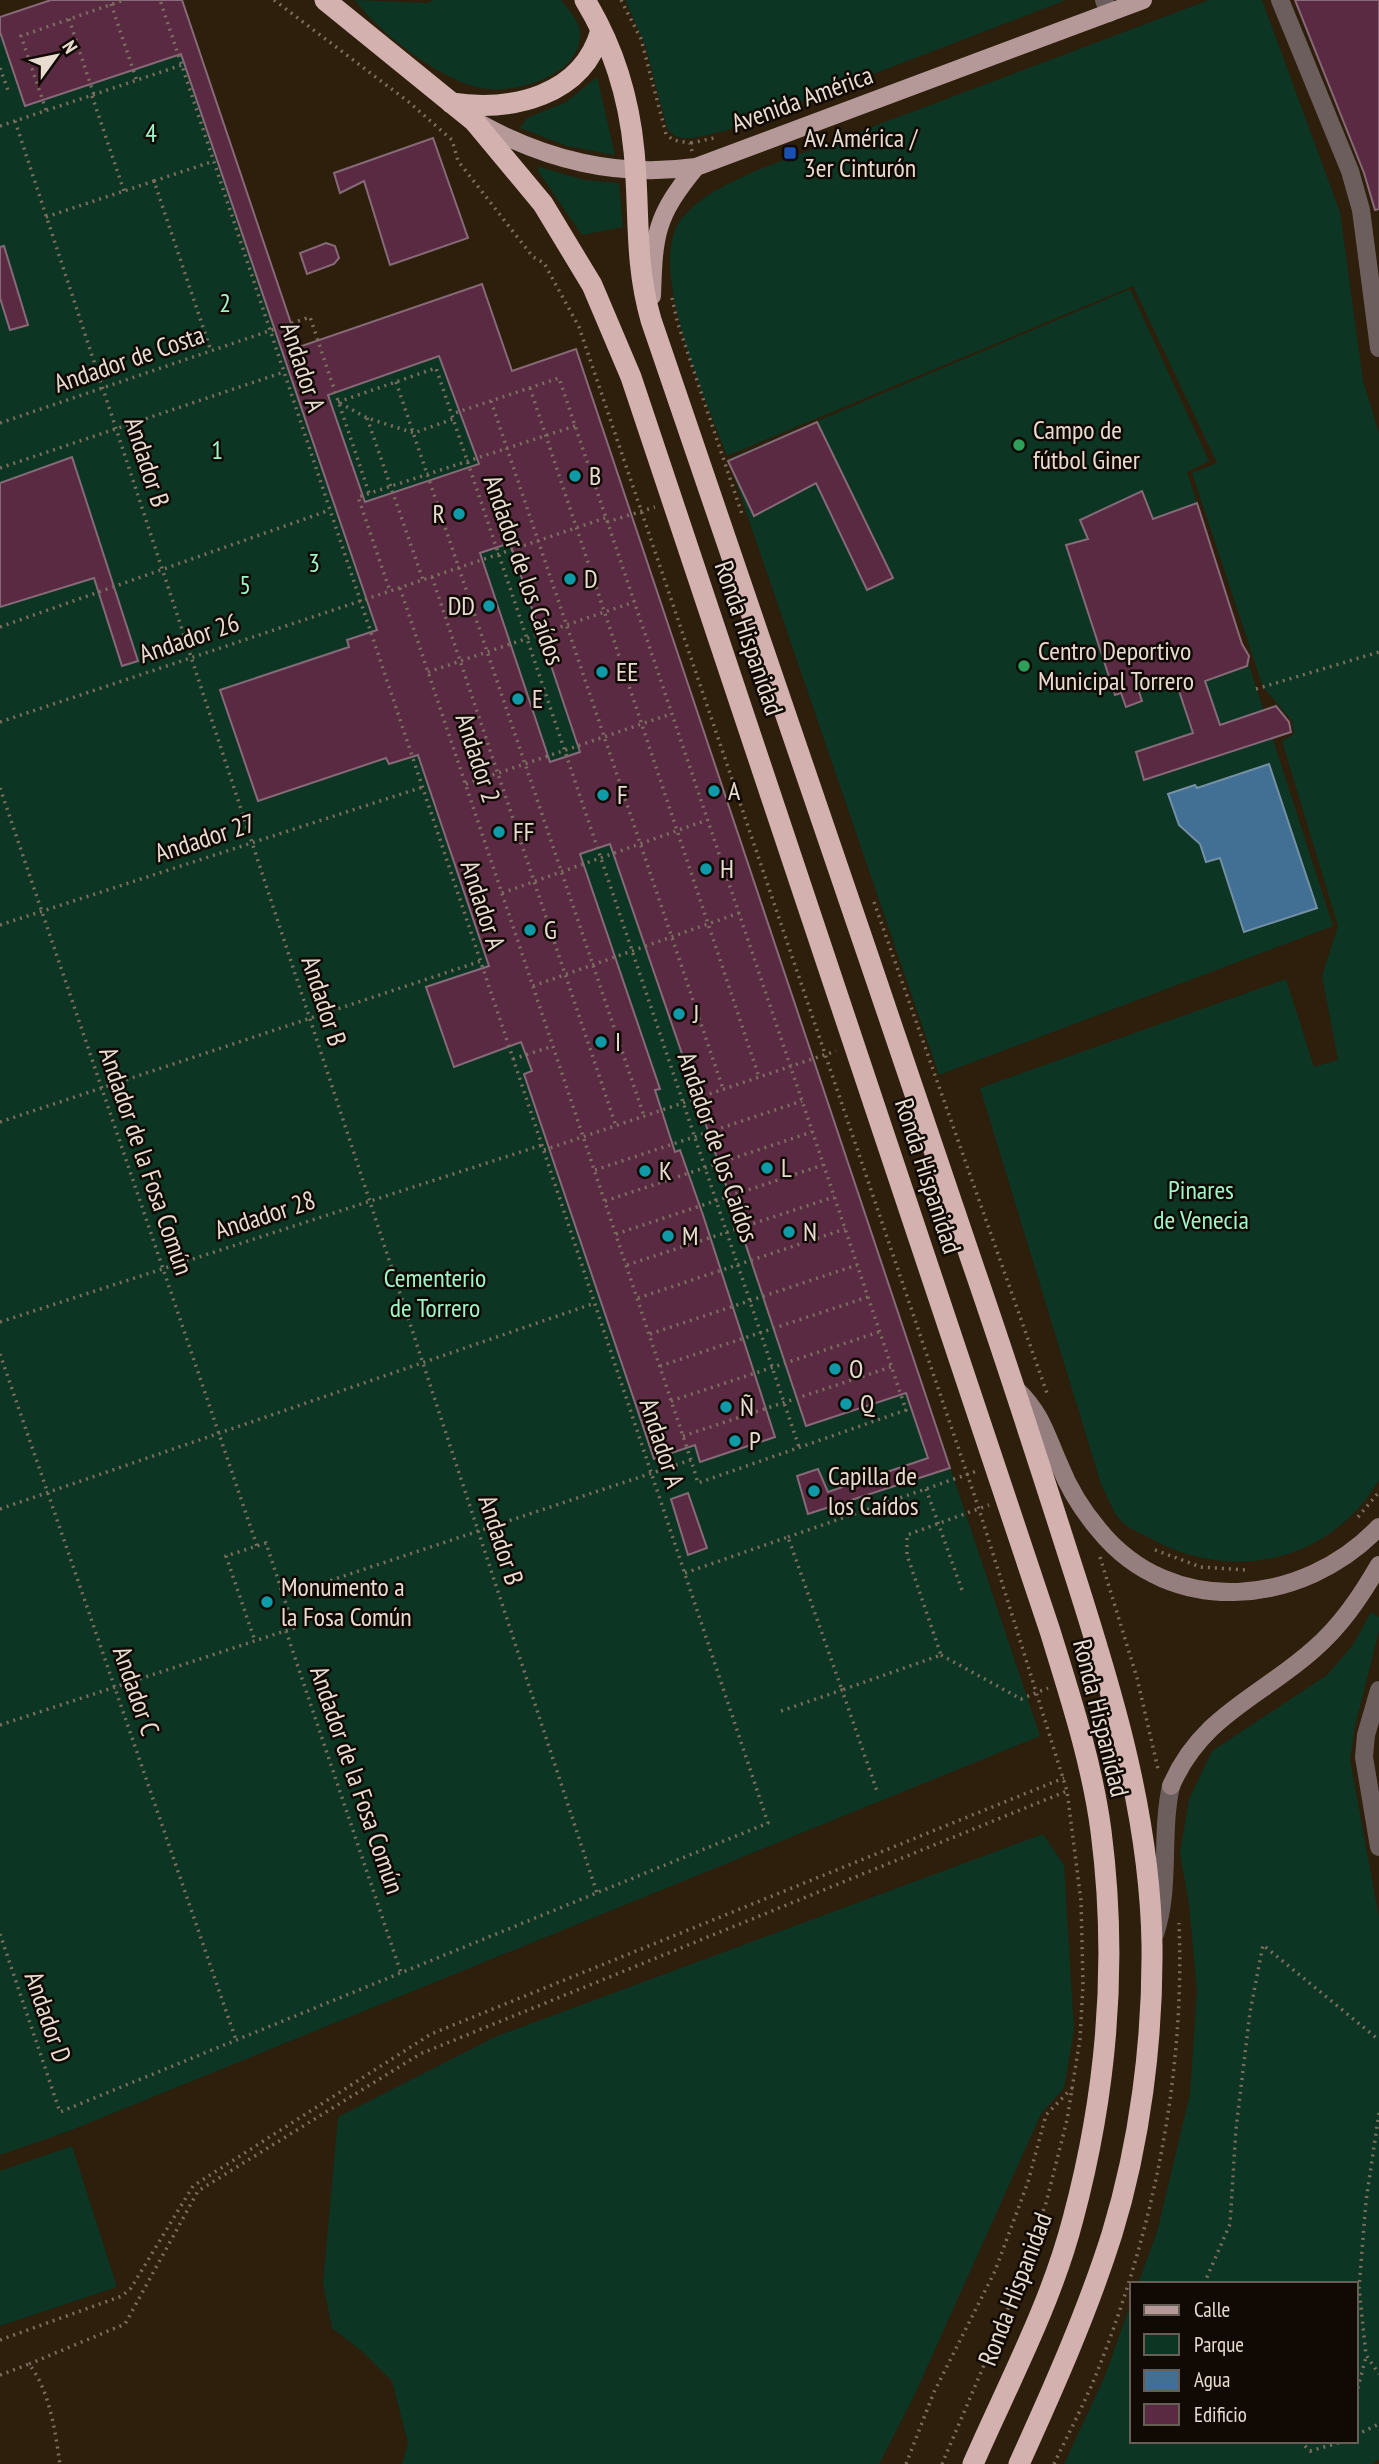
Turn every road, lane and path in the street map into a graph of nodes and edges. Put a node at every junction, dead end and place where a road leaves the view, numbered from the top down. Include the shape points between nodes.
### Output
1 (124, 0) edge
2 (160, 0) edge
3 (274, 0) edge
4 (585, 0) edge
5 (1143, 0) edge
6 (1280, 0) edge
7 (332, 3) edge
8 (111, 5) junction
9 (1107, 7) edge
10 (69, 19) junction
11 (601, 30) junction
12 (182, 65) junction
13 (0, 68) edge
14 (137, 81) junction
15 (9, 93) dead end
16 (93, 95) junction
17 (452, 103) junction
18 (46, 111) junction
19 (15, 121) junction
20 (474, 121) junction
21 (0, 126) edge
22 (720, 137) dead end
23 (690, 143) dead end
24 (214, 161) junction
25 (696, 167) junction
26 (635, 170) junction
27 (154, 181) junction
28 (124, 191) junction
29 (46, 217) junction
30 (651, 320) junction
31 (271, 331) junction
32 (1379, 348) edge
33 (211, 351) junction
34 (284, 372) junction
35 (396, 382) junction
36 (103, 388) junction
37 (530, 388) junction
38 (491, 401) junction
39 (338, 402) junction
40 (453, 416) junction
41 (367, 418) junction
42 (0, 423) edge
43 (575, 426) junction
44 (116, 428) junction
45 (414, 433) junction
46 (545, 435) junction
47 (507, 448) junction
48 (467, 461) junction
49 (0, 468) edge
50 (428, 474) junction
51 (391, 486) junction
52 (369, 493) junction
53 (673, 501) junction
54 (330, 510) junction
55 (643, 511) junction
56 (606, 520) junction
57 (576, 528) junction
58 (538, 541) junction
59 (499, 554) junction
60 (459, 568) junction
61 (162, 569) junction
62 (432, 577) junction
63 (423, 580) junction
64 (400, 588) junction
65 (390, 592) junction
66 (361, 601) junction
67 (634, 602) junction
68 (604, 612) junction
69 (566, 625) junction
70 (0, 627) edge
71 (527, 638) junction
72 (488, 652) junction
73 (1379, 652) edge
74 (191, 658) junction
75 (460, 661) junction
76 (428, 672) junction
77 (1256, 689) dead end
78 (671, 713) junction
79 (0, 722) edge
80 (642, 723) junction
81 (604, 736) junction
82 (565, 750) junction
83 (525, 764) junction
84 (498, 773) junction
85 (466, 784) junction
86 (423, 787) junction
87 (0, 788) edge
88 (707, 820) junction
89 (677, 830) junction
90 (252, 843) junction
91 (640, 844) junction
92 (601, 858) junction
93 (561, 872) junction
94 (534, 881) junction
95 (502, 893) junction
96 (42, 912) junction
97 (739, 914) junction
98 (709, 924) junction
99 (0, 925) edge
100 (672, 937) junction
101 (632, 951) junction
102 (481, 961) junction
103 (593, 965) junction
104 (565, 975) junction
105 (533, 986) junction
106 (310, 1018) junction
107 (855, 1045) junction
108 (553, 1046) junction
109 (826, 1055) junction
110 (513, 1059) junction
111 (790, 1067) junction
112 (760, 1077) junction
113 (101, 1088) junction
114 (723, 1089) junction
115 (802, 1101) junction
116 (683, 1103) junction
117 (644, 1116) junction
118 (0, 1122) edge
119 (616, 1126) junction
120 (812, 1132) junction
121 (583, 1137) junction
122 (695, 1137) junction
123 (543, 1147) junction
124 (823, 1165) junction
125 (705, 1167) junction
126 (594, 1170) junction
127 (834, 1197) junction
128 (716, 1200) junction
129 (370, 1201) junction
130 (604, 1201) junction
131 (845, 1229) junction
132 (727, 1232) junction
133 (615, 1234) junction
134 (738, 1265) junction
135 (857, 1265) junction
136 (626, 1266) junction
137 (163, 1269) junction
138 (868, 1297) junction
139 (637, 1298) junction
140 (750, 1301) junction
141 (595, 1303) junction
142 (0, 1322) edge
143 (760, 1332) junction
144 (879, 1332) junction
145 (649, 1334) junction
146 (0, 1354) edge
147 (423, 1363) junction
148 (659, 1366) junction
149 (772, 1367) junction
150 (891, 1367) junction
151 (1015, 1389) junction
152 (671, 1401) junction
153 (784, 1402) junction
154 (219, 1434) junction
155 (683, 1436) junction
156 (799, 1447) junction
157 (691, 1460) junction
158 (995, 1465) junction
159 (652, 1474) junction
160 (967, 1475) junction
161 (926, 1489) junction
162 (1379, 1492) edge
163 (48, 1493) junction
164 (1006, 1499) junction
165 (0, 1509) edge
166 (979, 1509) junction
167 (1356, 1520) dead end
168 (939, 1523) junction
169 (1379, 1527) edge
170 (478, 1531) junction
171 (788, 1537) junction
172 (1143, 1544) dead end
173 (257, 1546) junction
174 (1379, 1565) edge
175 (1250, 1570) dead end
176 (685, 1573) junction
177 (963, 1593) dead end
178 (284, 1596) junction
179 (286, 1631) junction
180 (255, 1641) junction
181 (941, 1655) junction
182 (1065, 1682) junction
183 (114, 1688) junction
184 (842, 1690) junction
185 (1379, 1690) edge
186 (1038, 1692) junction
187 (781, 1711) dead end
188 (0, 1725) edge
189 (1064, 1777) junction
190 (1067, 1791) junction
191 (878, 1794) dead end
192 (1379, 1847) edge
193 (597, 1893) junction
194 (0, 1934) edge
195 (1152, 1944) junction
196 (401, 1973) junction
197 (1379, 2040) edge
198 (236, 2041) junction
199 (1073, 2087) junction
200 (1379, 2113) edge
201 (1205, 2282) edge
202 (0, 2340) edge
203 (1366, 2355) junction
204 (29, 2364) junction
205 (1379, 2374) edge
206 (0, 2375) edge
207 (1358, 2387) edge
208 (1379, 2424) edge
209 (1358, 2434) edge
210 (1302, 2443) edge
211 (1338, 2443) edge
212 (60, 2464) edge
213 (906, 2464) edge
214 (942, 2464) edge
215 (973, 2464) edge
216 (1019, 2464) edge

1 - 8 path
2 - 12 path, Andador A
3 - 55 path via 410,103 452,141 457,161 533,257 544,263 591,356
4 - 11 highway, Ronda Hispanidad
5 - 9 main road, Avenida América
6 - 32 street via 1362,210
7 - 17 highway, Ronda Hispanidad
8 - 10 path
8 - 14 path
9 - 25 main road, Avenida América
10 - 16 path
10 - 18 path via 21,36
11 - 17 highway via 585,65 548,93 512,103
11 - 26 highway, Ronda Hispanidad via 625,95
12 - 14 path
12 - 24 path, Andador A
13 - 15 path
14 - 16 path
16 - 18 path
16 - 28 path
17 - 20 highway, Ronda Hispanidad
18 - 19 path
19 - 21 path
19 - 29 path, Andador B
20 - 26 main road, Avenida América via 559,158
20 - 53 highway, Ronda Hispanidad via 549,211 592,285 631,377
22 - 23 path
24 - 27 path
24 - 31 path, Andador A
25 - 26 main road, Avenida América
25 - 30 main road via 668,204 655,234
26 - 30 highway, Ronda Hispanidad via 639,274
27 - 28 path
27 - 33 path
28 - 29 path
29 - 36 path, Andador B
30 - 151 highway, Ronda Hispanidad
31 - 33 path, Andador de Costa
31 - 34 path, Andador A
31 - 39 path, Andador de Costa via 310,317
33 - 36 path, Andador de Costa
34 - 44 path
34 - 54 path, Andador A
35 - 39 path
35 - 40 path, Andador de los Caídos via 436,368
35 - 45 path
36 - 42 path, Andador de Costa
36 - 44 path, Andador B
37 - 38 path
37 - 43 path via 559,378
37 - 46 path
38 - 40 path
38 - 47 path
39 - 41 path
39 - 52 path
40 - 45 path
40 - 48 path, Andador de los Caídos
41 - 45 path
41 - 51 path
43 - 46 path
43 - 56 path
44 - 49 path
44 - 61 path, Andador B
45 - 50 path
46 - 47 path
46 - 57 path
47 - 48 path
47 - 58 path
48 - 50 path
48 - 59 path, Andador de los Caídos
50 - 51 path
50 - 60 path
51 - 52 path
51 - 63 path
52 - 65 path via 358,497
53 - 55 path
53 - 107 highway, Ronda Hispanidad
54 - 61 path
54 - 66 path, Andador A
55 - 56 path
55 - 109 path
56 - 57 path
56 - 67 path
57 - 58 path
57 - 68 path
58 - 59 path
58 - 69 path
59 - 60 path
59 - 71 path, Andador de los Caídos
60 - 62 path
60 - 72 path
61 - 70 path
61 - 74 path, Andador B
62 - 63 path
62 - 75 path
63 - 64 path
64 - 65 path
64 - 76 path, Andador 2
65 - 66 path, Andador 26
66 - 74 path, Andador 26
66 - 86 path, Andador A
67 - 68 path
67 - 78 path
68 - 69 path
68 - 80 path
69 - 71 path
69 - 81 path
71 - 72 path
71 - 82 path, Andador de los Caídos
72 - 75 path
72 - 83 path
73 - 77 path
74 - 79 path, Andador 26
74 - 90 path, Andador B
75 - 76 path
75 - 84 path
76 - 85 path, Andador 2
78 - 80 path
78 - 88 path
80 - 81 path
80 - 89 path
81 - 82 path
81 - 91 path
82 - 83 path
82 - 92 path, Andador de los Caídos
83 - 84 path
83 - 93 path
84 - 85 path
84 - 94 path
85 - 95 path, Andador 2
86 - 90 path, Andador 27
86 - 102 path, Andador A
87 - 96 path, Andador de la Fosa Común
88 - 89 path
88 - 97 path
89 - 91 path
89 - 98 path
90 - 96 path, Andador 27
90 - 106 path, Andador B
91 - 92 path
91 - 100 path
92 - 93 path
92 - 101 path, Andador de los Caídos
93 - 94 path
93 - 103 path
94 - 95 path
94 - 104 path
95 - 105 path, Andador 2
96 - 99 path, Andador 27
96 - 113 path, Andador de la Fosa Común
97 - 98 path
97 - 111 path
98 - 100 path
98 - 112 path
100 - 101 path
100 - 114 path
101 - 103 path
101 - 116 path, Andador de los Caídos
102 - 106 path
102 - 110 path, Andador A
103 - 104 path
103 - 117 path
104 - 105 path
104 - 119 path
105 - 108 path, Andador 2
106 - 113 path
106 - 129 path, Andador B
107 - 109 path, Andador 28
107 - 158 highway, Ronda Hispanidad
108 - 110 path
108 - 121 path, Andador 2
109 - 111 path, Andador 28
109 - 160 path
110 - 123 path, Andador A
111 - 112 path, Andador 28
111 - 115 path
112 - 114 path, Andador 28
113 - 118 path
113 - 137 path, Andador de la Fosa Común
114 - 116 path, Andador 28
115 - 120 path
115 - 122 path
116 - 117 path, Andador 28
116 - 122 path, Andador de los Caídos
117 - 119 path, Andador 28
119 - 121 path, Andador 28
120 - 124 path
120 - 125 path
121 - 123 path, Andador 28
121 - 126 path, Andador 2
122 - 125 path, Andador de los Caídos
122 - 126 path
123 - 129 path, Andador 28
123 - 141 path, Andador A
124 - 127 path
124 - 128 path
125 - 128 path, Andador de los Caídos
125 - 130 path
126 - 130 path, Andador 2
127 - 131 path
127 - 132 path
128 - 132 path, Andador de los Caídos
128 - 133 path
129 - 137 path, Andador 28
129 - 147 path, Andador B
130 - 133 path, Andador 2
131 - 134 path
131 - 135 path
132 - 134 path, Andador de los Caídos
132 - 136 path
133 - 136 path, Andador 2
134 - 139 path
134 - 140 path, Andador de los Caídos
135 - 138 path
135 - 140 path
136 - 139 path, Andador 2
137 - 142 path, Andador 28
137 - 154 path, Andador de la Fosa Común
138 - 143 path
138 - 144 path
139 - 145 path, Andador 2
140 - 143 path, Andador de los Caídos
140 - 145 path
141 - 147 path
141 - 159 path, Andador A
143 - 148 path
143 - 149 path, Andador de los Caídos
144 - 149 path
144 - 150 path
145 - 148 path, Andador 2
146 - 163 path, Andador C
147 - 154 path
147 - 170 path, Andador B
148 - 152 path, Andador 2
149 - 152 path
149 - 153 path, Andador de los Caídos
150 - 153 path
150 - 156 path via 906,1410
151 - 169 street via 1038,1414 1068,1483 1098,1529 1134,1562 1158,1576 1208,1590 1270,1590 1335,1564
151 - 195 highway, Ronda Hispanidad via 1123,1739 1142,1842
152 - 155 path, Andador 2
153 - 155 path
153 - 156 path, Andador de los Caídos
154 - 163 path
154 - 173 path, Andador de la Fosa Común
155 - 157 path, Andador 2
156 - 157 path via 698,1483
157 - 159 path
158 - 160 path
158 - 164 highway, Ronda Hispanidad
159 - 170 path
159 - 176 path, Andador A
160 - 161 path
160 - 166 path
161 - 168 path
161 - 171 path
162 - 167 path
163 - 165 path
163 - 183 path, Andador C
164 - 166 path
164 - 182 highway, Ronda Hispanidad
166 - 168 path
166 - 186 path
168 - 177 path
168 - 181 path via 906,1535 907,1555
170 - 178 path
170 - 193 path, Andador B
171 - 176 path
171 - 184 path
172 - 175 path via 1201,1567
173 - 178 path via 266,1542
173 - 180 path via 226,1556
174 - 195 street via 1331,1634 1281,1676 1222,1716 1189,1751 1171,1786 1161,1910
176 - 193 path, Andador A via 768,1823
178 - 179 path, Andador de la Fosa Común via 294,1628
179 - 180 path
179 - 196 path, Andador de la Fosa Común
180 - 183 path
181 - 184 path
181 - 186 path via 1021,1699
182 - 186 path
182 - 215 highway, Ronda Hispanidad via 1101,1828 1110,1992 1103,2070 1073,2220
183 - 188 path
183 - 198 path, Andador C
184 - 187 path
184 - 191 path
185 - 192 street via 1364,1757
186 - 189 path
189 - 190 path
189 - 202 path via 431,2034 193,2186 122,2296
190 - 199 path via 1081,1901 1083,1986
190 - 204 path via 420,2054 198,2191 125,2324
193 - 196 path
194 - 198 path, Andador D via 60,2112
195 - 216 highway, Ronda Hispanidad via 1135,2132 1112,2232 1070,2350
196 - 198 path
197 - 201 path via 1263,1945 1236,2129 1230,2224
199 - 213 path via 1046,2115 1028,2182 995,2271 934,2392
199 - 214 path via 1038,2227
200 - 203 path via 1359,2288
203 - 205 path
203 - 207 path
204 - 206 path
204 - 212 path via 40,2377
208 - 209 path
210 - 211 path via 1310,2451

